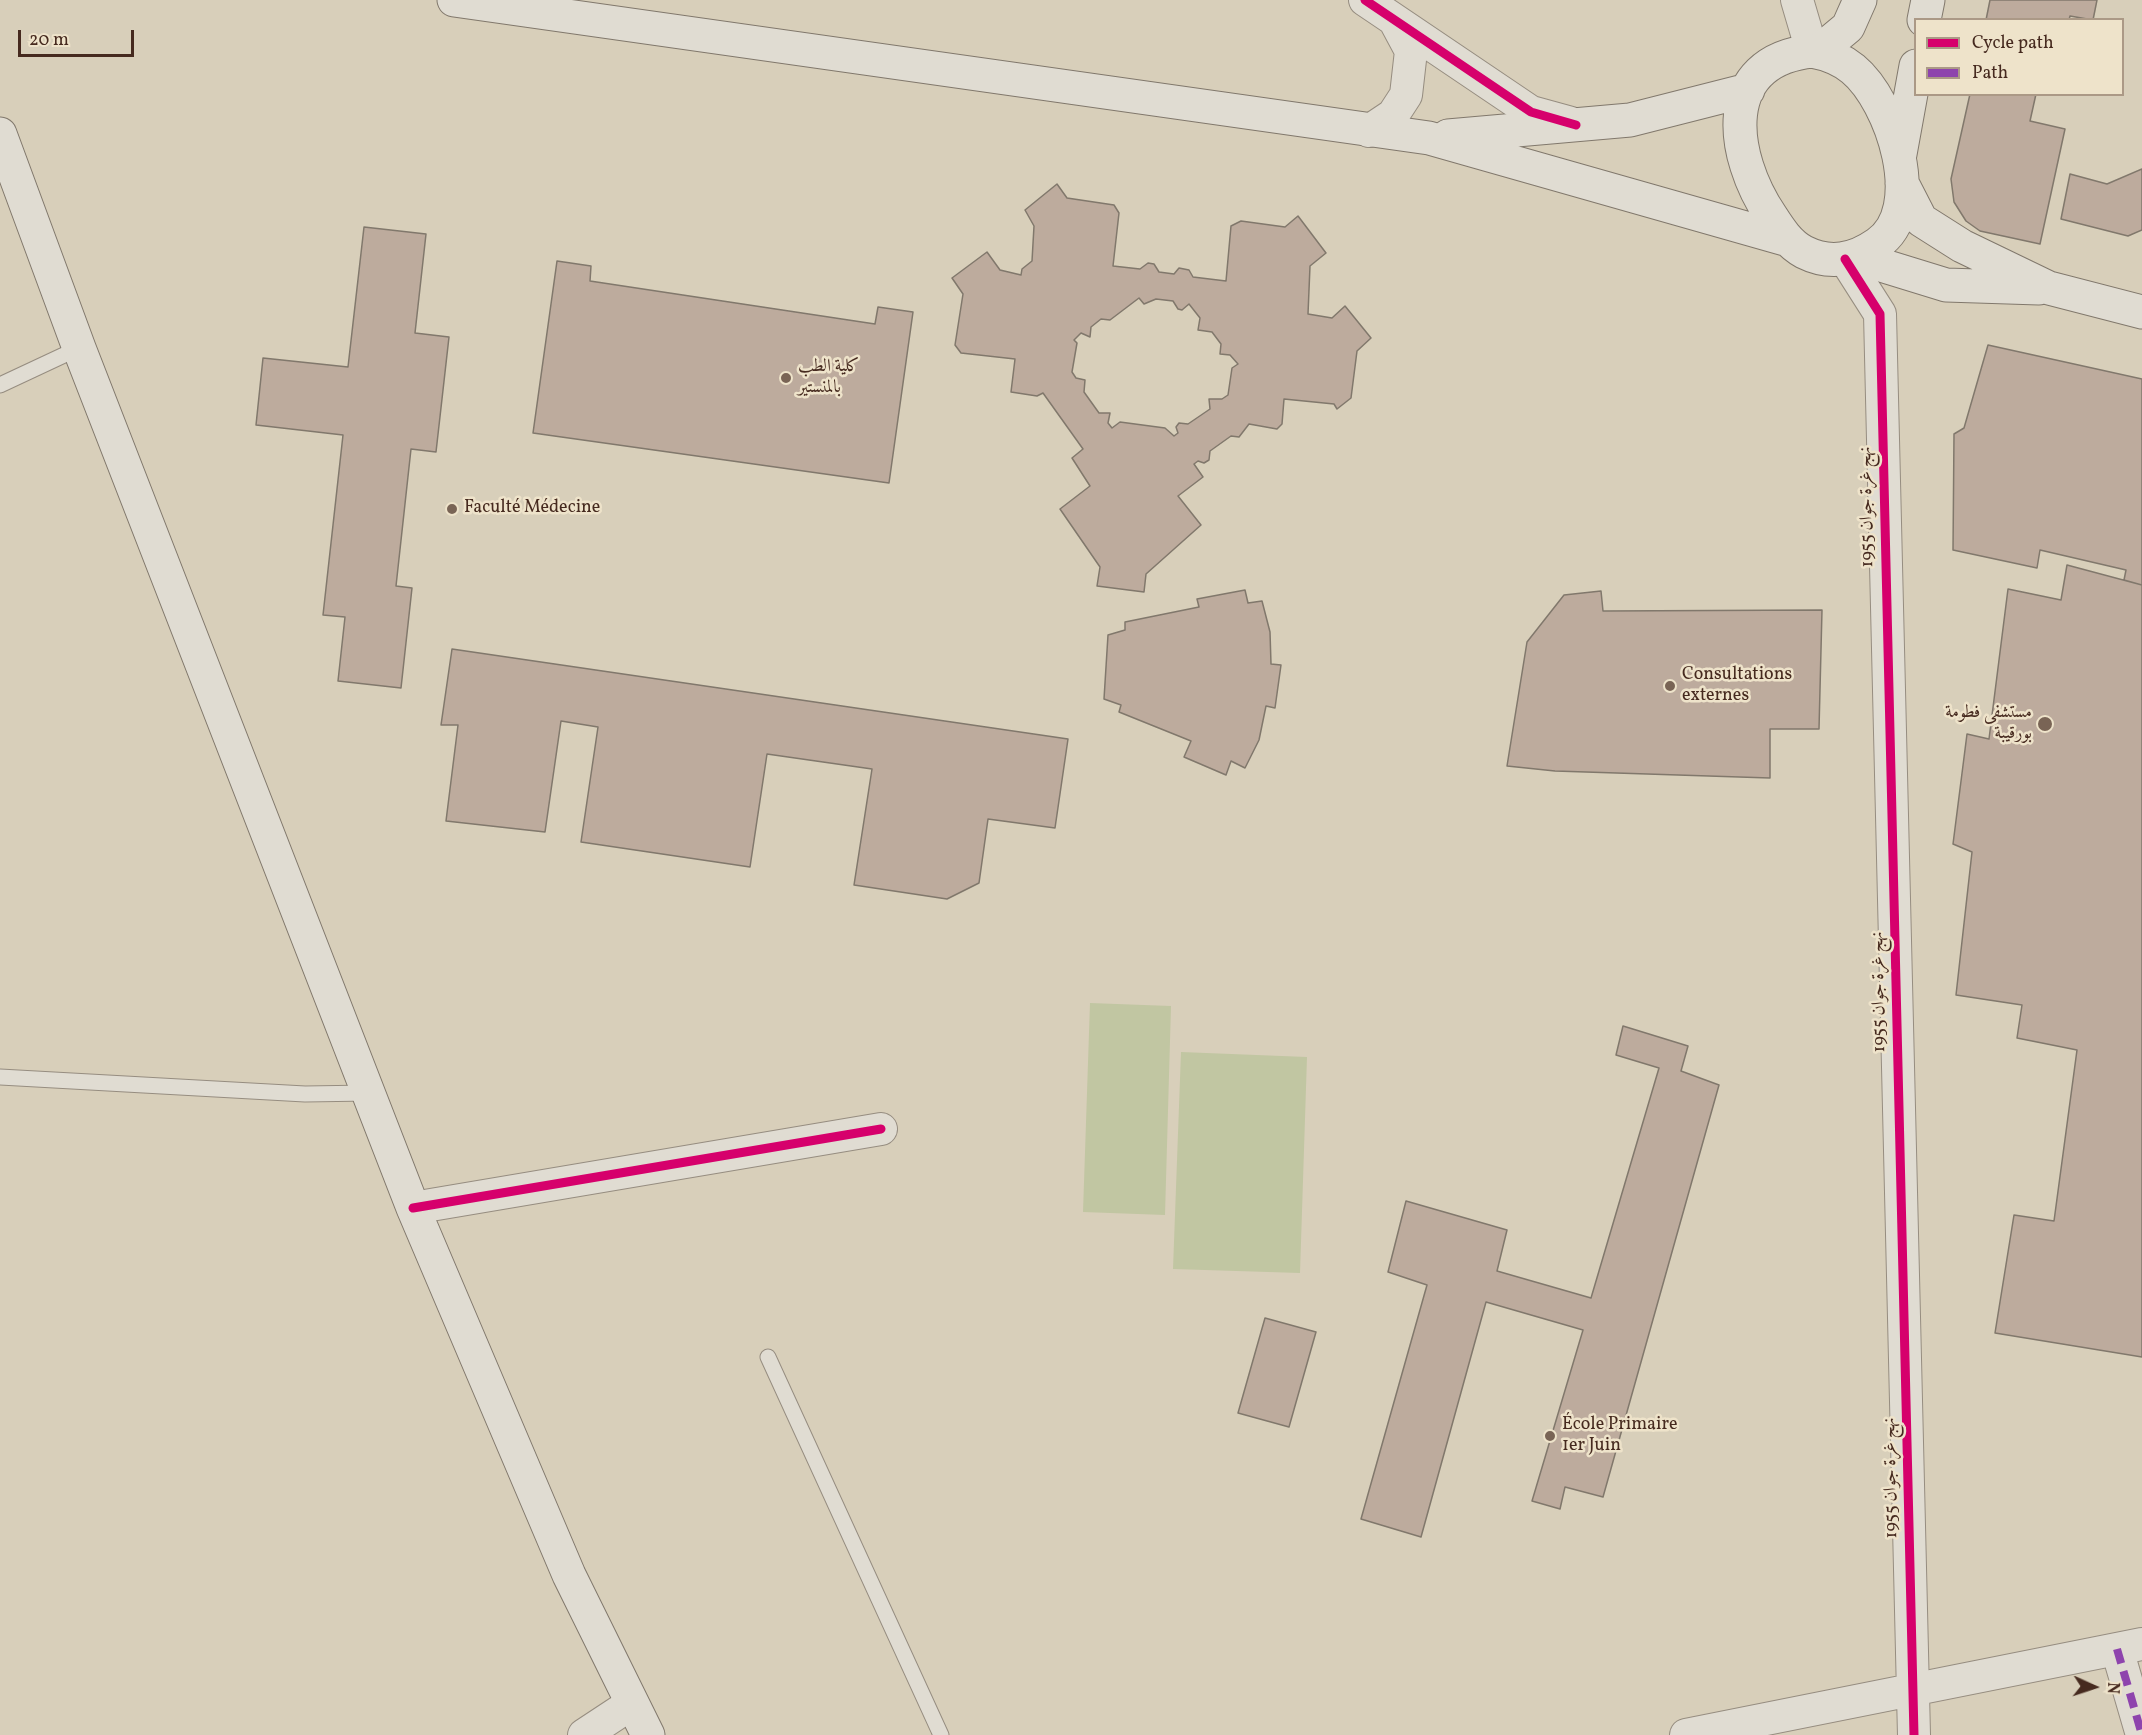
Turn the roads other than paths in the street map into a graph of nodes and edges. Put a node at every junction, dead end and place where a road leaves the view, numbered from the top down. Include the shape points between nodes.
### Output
1 (454, 0) edge
2 (1365, 0) edge
3 (1797, 0) edge
4 (1860, 0) edge
5 (1929, 0) edge
6 (1924, 18) edge
7 (1396, 23) junction
8 (1815, 51) junction
9 (1914, 79) edge
10 (1748, 90) junction
11 (1576, 125) junction
12 (1369, 130) junction
13 (0, 134) edge
14 (1429, 138) junction
15 (1900, 173) junction
16 (1788, 240) junction
17 (1850, 258) junction
18 (2049, 288) junction
19 (2142, 312) edge
20 (79, 348) junction
21 (0, 385) edge
22 (0, 1077) edge
23 (369, 1093) junction
24 (881, 1129) dead end
25 (413, 1208) junction
26 (768, 1357) dead end
27 (2130, 1646) edge
28 (1914, 1688) junction
29 (631, 1704) junction
30 (584, 1735) edge
31 (648, 1735) edge
32 (941, 1735) edge
33 (1686, 1735) edge
34 (1914, 1735) edge
35 (2142, 1735) edge

1 - 12 main road
2 - 7 street
3 - 8 street
4 - 8 main road via 1848,27
5 - 6 main road
7 - 11 street via 1531,112
7 - 12 street via 1411,51 1406,95 1393,115
8 - 10 main road via 1789,53 1768,64 1751,81
8 - 15 main road via 1835,57 1869,86 1891,128
9 - 15 main road
10 - 11 main road via 1630,120
10 - 16 main road via 1742,102 1742,153 1756,193
11 - 14 main road
12 - 14 main road
13 - 20 main road
14 - 16 main road
15 - 17 main road via 1902,204 1895,224 1882,241
15 - 18 main road via 1921,220 1962,246
16 - 17 main road via 1803,252 1824,259
17 - 18 main road via 1946,285
17 - 28 street, نهج غرة جوان 1955 via 1880,314
18 - 19 main road
20 - 21 lane
20 - 23 main road
22 - 23 lane via 305,1094
23 - 25 main road
24 - 25 street
25 - 29 main road via 569,1575
26 - 32 lane
27 - 28 street
27 - 35 street
28 - 33 street
28 - 34 street, نهج غرة جوان 1955
29 - 30 street
29 - 31 main road

